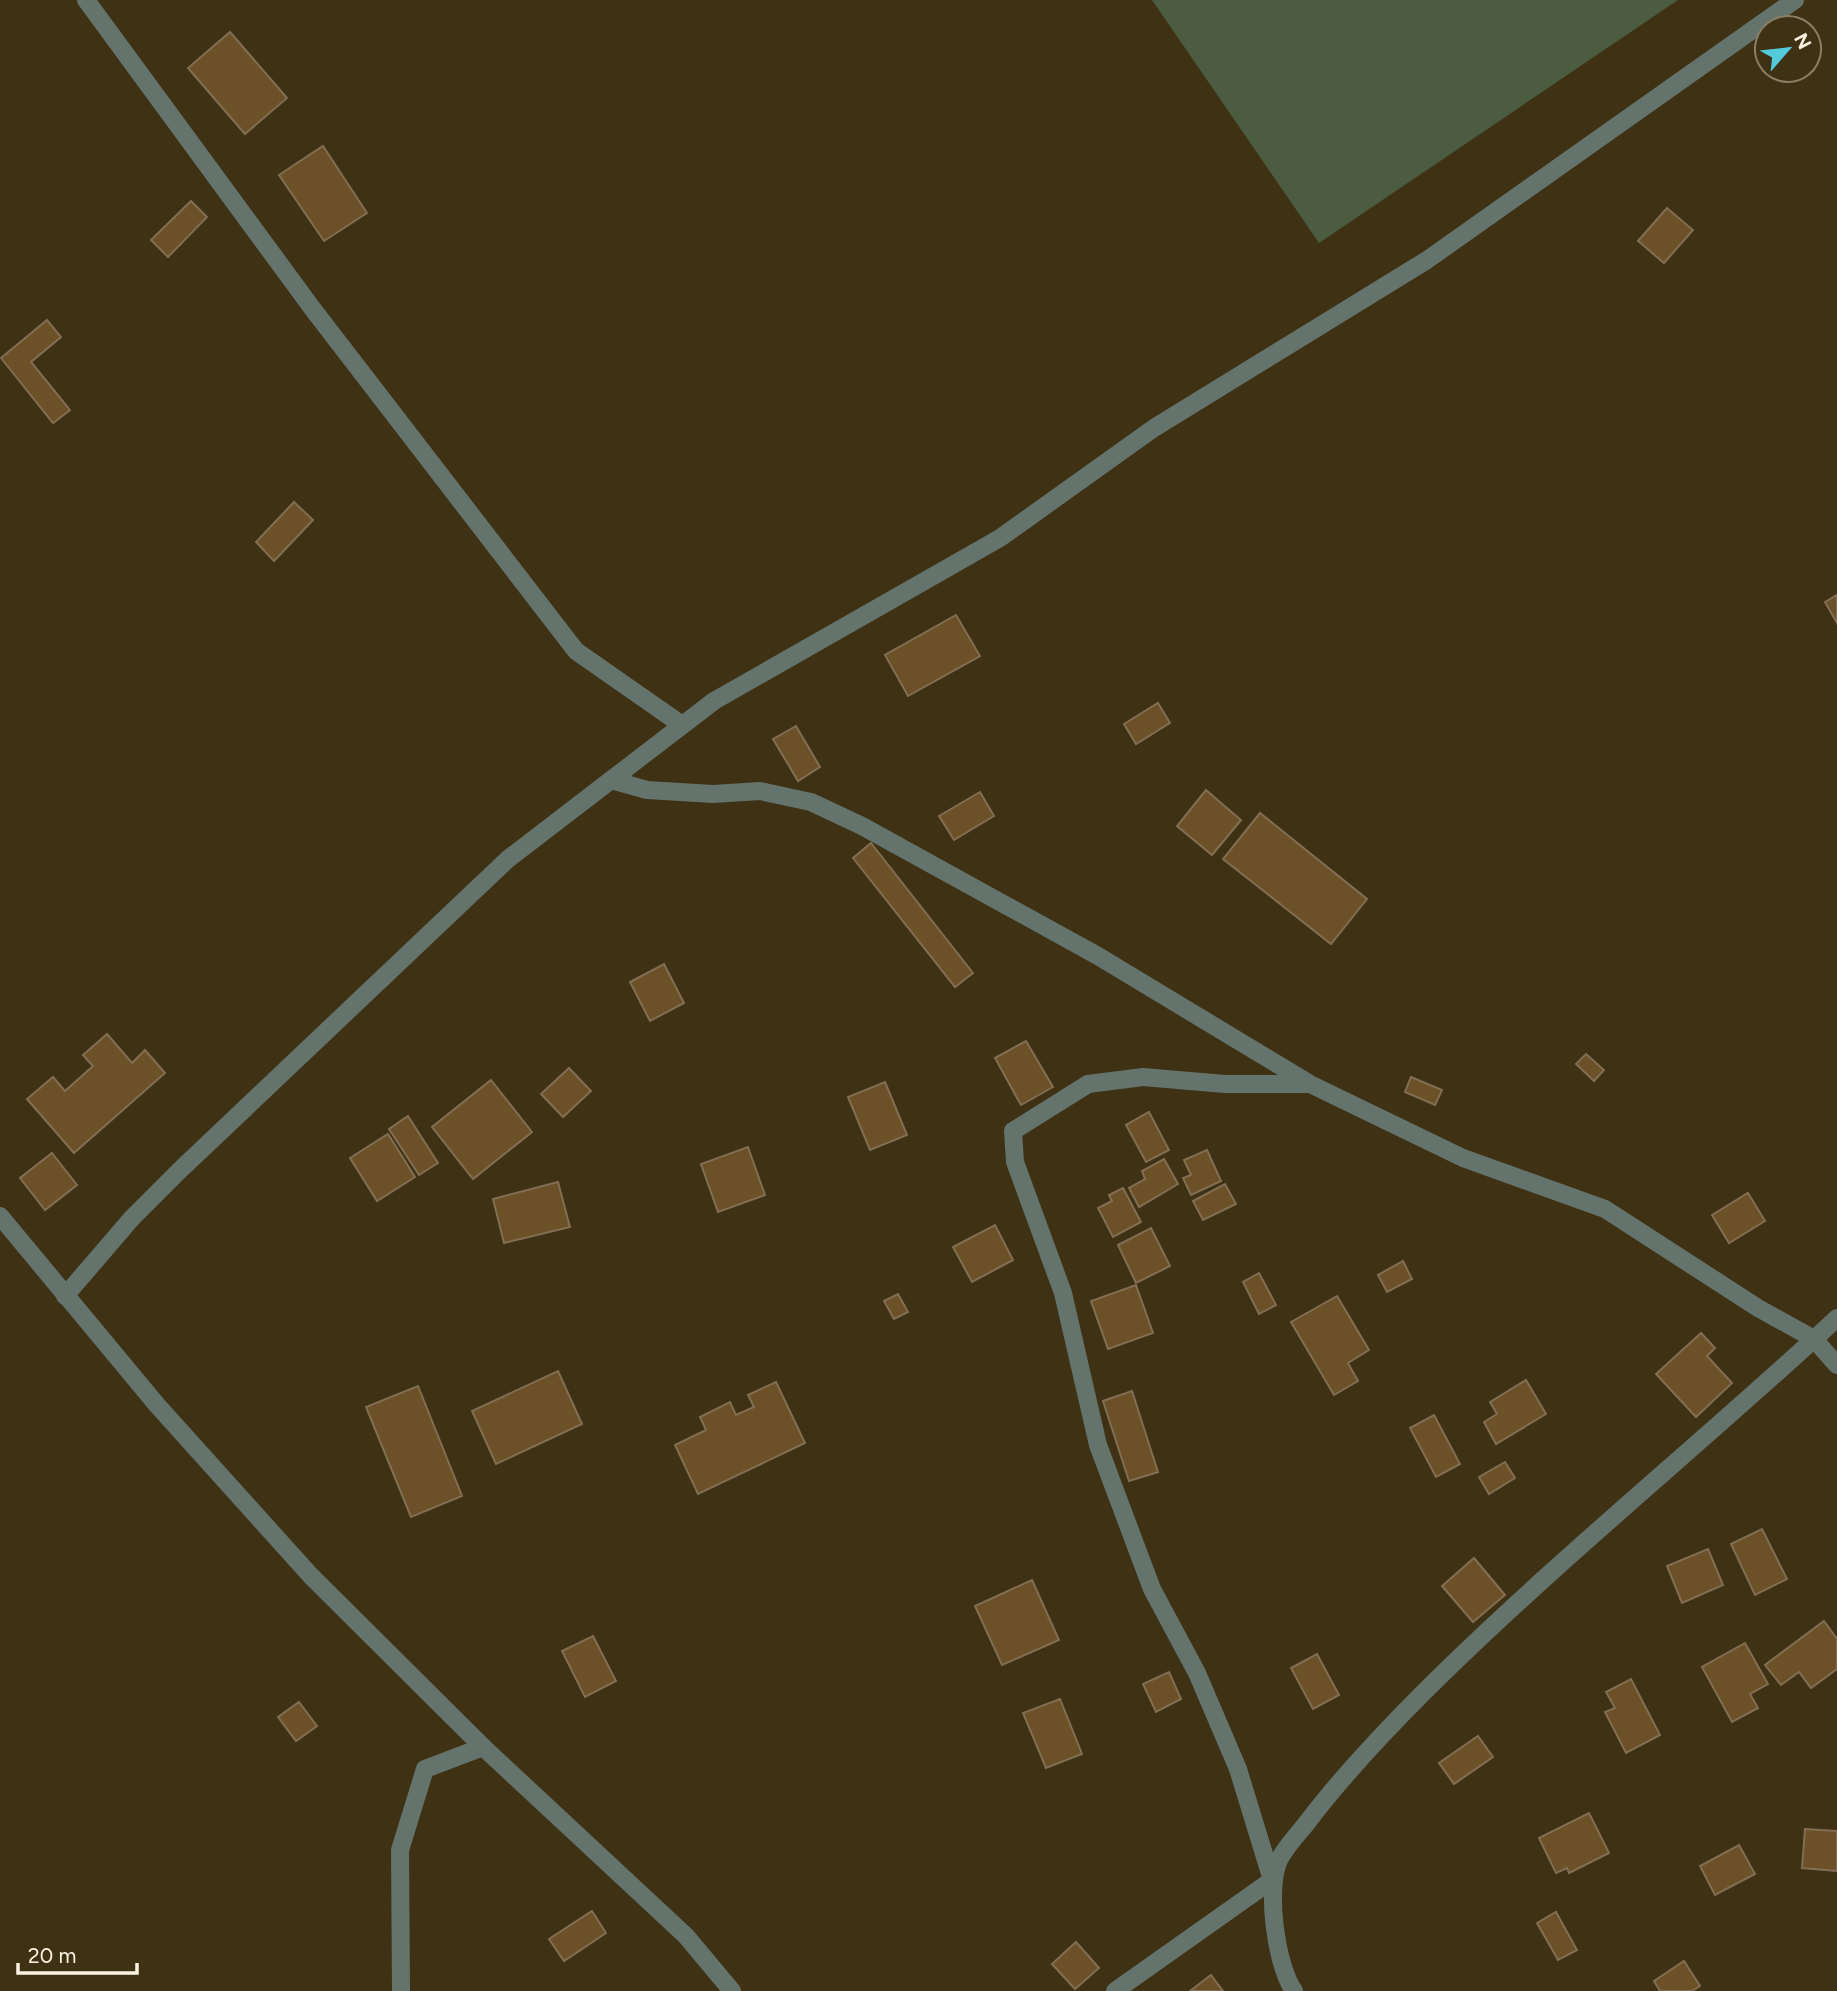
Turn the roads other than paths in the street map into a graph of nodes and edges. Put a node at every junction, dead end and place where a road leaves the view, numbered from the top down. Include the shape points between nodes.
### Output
1 (86, 0) edge
2 (1794, 0) edge
3 (682, 725) junction
4 (611, 780) junction
5 (1310, 1084) junction
6 (0, 1216) edge
7 (65, 1296) junction
8 (1837, 1318) edge
9 (1814, 1339) junction
10 (1837, 1365) edge
11 (483, 1747) junction
12 (1272, 1880) junction
13 (401, 1991) edge
14 (732, 1991) edge
15 (1115, 1991) edge
16 (1294, 1991) edge

1 - 3 street via 303,296 576,651
2 - 3 street via 1427,260 1154,428 1000,538 714,701
3 - 4 street
4 - 5 street via 647,790 713,794 760,790 811,802 1098,956
4 - 7 street via 508,859 278,1076 141,1208
5 - 9 street via 1463,1158 1605,1209
5 - 12 street via 1225,1084 1143,1076 1088,1084 1013,1132 1015,1162 1063,1293 1098,1445 1152,1590 1197,1673 1238,1769
6 - 7 street
7 - 11 street via 311,1576
8 - 9 street
9 - 10 street
9 - 12 street via 1502,1614 1331,1791 1280,1858
11 - 13 street via 425,1769 400,1850
11 - 14 street via 686,1936
12 - 15 street
12 - 16 street via 1274,1927

